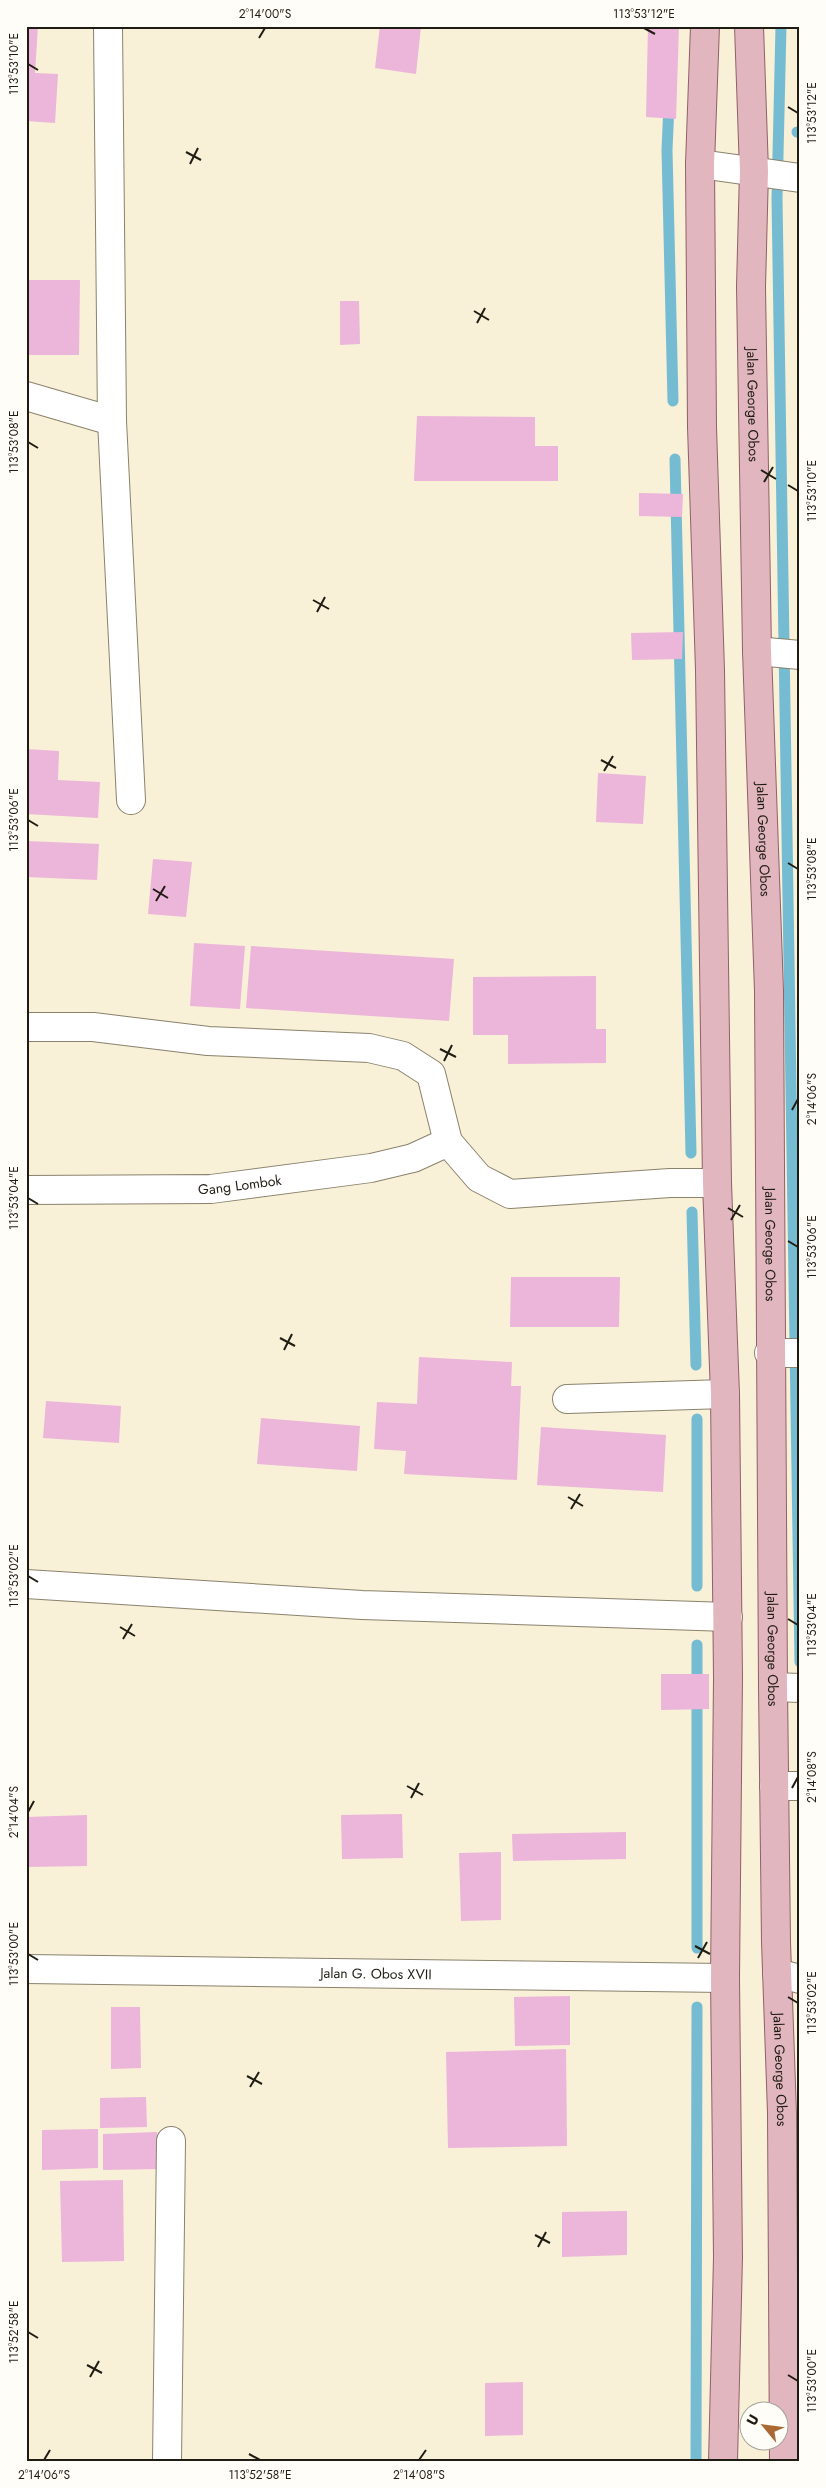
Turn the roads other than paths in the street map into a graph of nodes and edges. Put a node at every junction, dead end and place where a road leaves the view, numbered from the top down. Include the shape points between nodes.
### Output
1 (108, 26) edge
2 (705, 26) edge
3 (748, 26) edge
4 (700, 164) junction
5 (754, 171) junction
6 (800, 178) edge
7 (26, 396) edge
8 (112, 421) junction
9 (757, 651) junction
10 (800, 655) edge
11 (131, 800) dead end
12 (26, 1027) edge
13 (448, 1142) junction
14 (717, 1183) junction
15 (26, 1190) edge
16 (769, 1353) junction
17 (800, 1353) edge
18 (725, 1394) junction
19 (567, 1399) dead end
20 (26, 1584) edge
21 (728, 1617) junction
22 (773, 1687) junction
23 (800, 1688) edge
24 (787, 1786) edge
25 (26, 1969) edge
26 (788, 1976) edge
27 (725, 1978) junction
28 (171, 2141) dead end
29 (167, 2462) edge
30 (723, 2462) edge
31 (784, 2462) edge

1 - 8 street
2 - 4 main road
3 - 5 main road, Jalan George Obos
4 - 5 street
4 - 14 main road
5 - 6 street
5 - 9 main road, Jalan George Obos via 751,287
7 - 8 street
8 - 11 street
9 - 10 street
9 - 16 main road, Jalan George Obos via 769,991
12 - 13 street via 94,1027 208,1041 368,1048 403,1056 431,1074
13 - 14 street via 479,1178 510,1194 670,1182
13 - 15 street, Gang Lombok via 413,1158 371,1168 211,1189
14 - 18 main road
16 - 17 street
16 - 22 main road, Jalan George Obos
18 - 19 street
18 - 21 main road
20 - 21 street via 362,1605
21 - 27 main road
22 - 23 street
22 - 24 main road, Jalan George Obos
24 - 26 main road, Jalan George Obos
25 - 27 street, Jalan G. Obos XVII
26 - 31 main road, Jalan George Obos via 782,2113
27 - 30 main road via 728,2257
28 - 29 street

